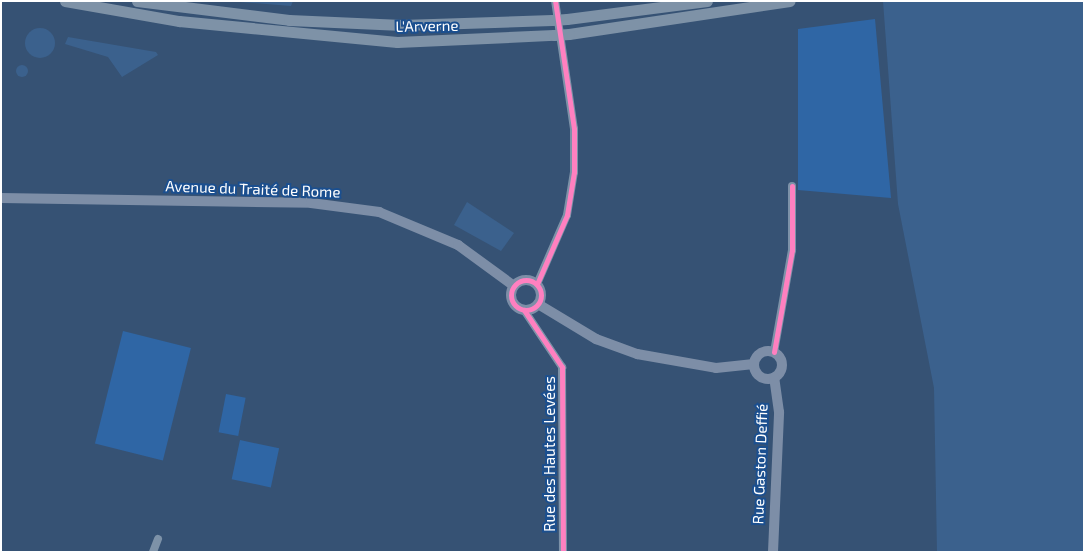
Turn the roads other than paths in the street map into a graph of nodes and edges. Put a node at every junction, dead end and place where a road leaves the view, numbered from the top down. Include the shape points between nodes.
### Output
1 (65, 1) edge
2 (137, 1) edge
3 (555, 1) edge
4 (708, 1) edge
5 (790, 1) edge
6 (792, 186) dead end
7 (1, 198) edge
8 (537, 284) junction
9 (514, 286) junction
10 (538, 304) junction
11 (524, 310) junction
12 (774, 352) junction
13 (754, 364) junction
14 (774, 377) junction
15 (158, 539) dead end
16 (153, 552) edge
17 (564, 552) edge
18 (773, 552) edge

1 - 5 highway, L'Arverne, bridge via 170,20 397,42 569,34
2 - 4 highway, L'Arverne, bridge via 289,20 402,25 567,20
3 - 8 street via 574,129 574,172 567,215
6 - 12 street via 792,250
7 - 9 main road, Avenue du Traité de Rome via 311,204 379,212 458,245
8 - 9 main road via 525,280
8 - 10 main road via 542,296
9 - 11 main road via 513,301
10 - 11 main road
10 - 13 main road via 596,339 637,354 716,368
11 - 17 street, Rue des Hautes Levées via 562,367
12 - 13 main road via 760,353
12 - 14 main road via 782,364
13 - 14 main road via 761,377
14 - 18 main road, Rue Gaston Deffié via 779,412
15 - 16 street

